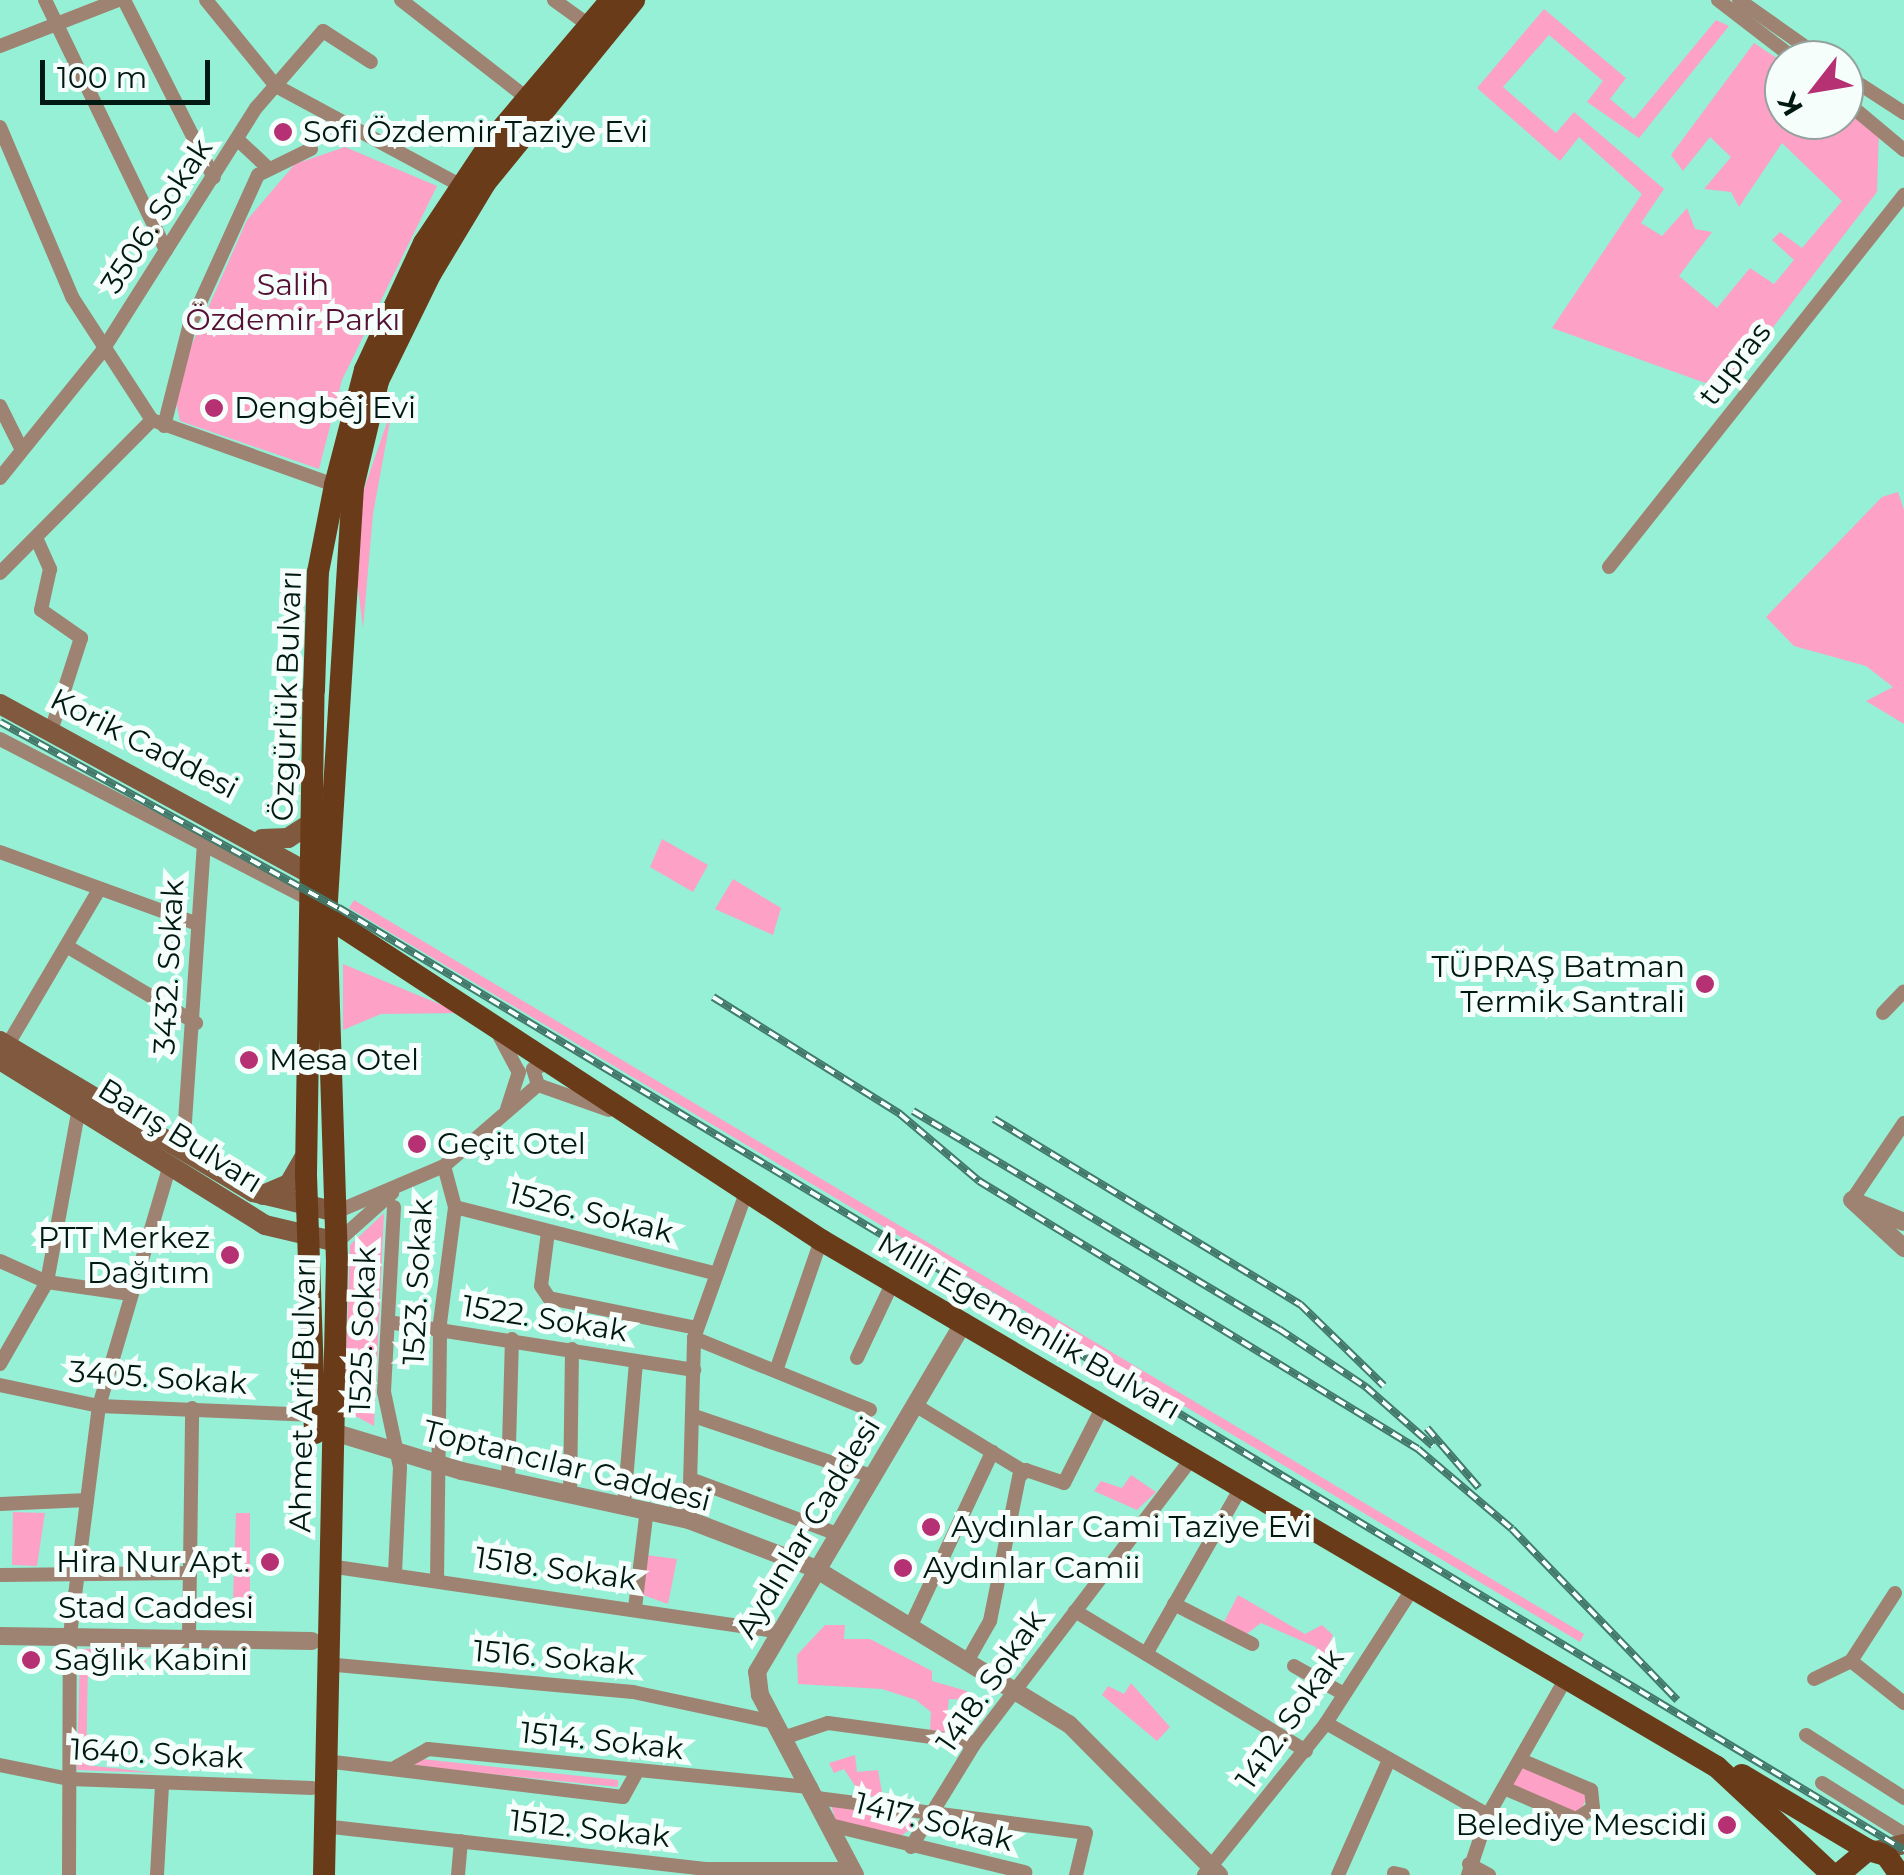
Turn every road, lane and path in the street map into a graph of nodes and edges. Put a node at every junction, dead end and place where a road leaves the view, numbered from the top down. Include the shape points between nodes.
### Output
1 (44, 0) edge
2 (121, 0) edge
3 (206, 0) edge
4 (401, 0) edge
5 (554, 0) edge
6 (611, 0) edge
7 (634, 0) edge
8 (1718, 0) edge
9 (1738, 0) edge
10 (590, 26) junction
11 (63, 27) junction
12 (1770, 40) edge
13 (1795, 40) edge
14 (0, 46) edge
15 (372, 62) dead end
16 (276, 86) junction
17 (1864, 87) edge
18 (528, 99) junction
19 (1904, 113) edge
20 (1864, 117) edge
21 (0, 127) edge
22 (238, 140) junction
23 (311, 149) dead end
24 (1904, 150) edge
25 (267, 167) junction
26 (214, 178) junction
27 (460, 185) junction
28 (1904, 195) edge
29 (166, 250) junction
30 (102, 352) junction
31 (0, 406) edge
32 (158, 423) junction
33 (21, 448) junction
34 (0, 478) edge
35 (334, 484) junction
36 (38, 542) junction
37 (1609, 566) dead end
38 (0, 573) edge
39 (316, 636) junction
40 (342, 640) junction
41 (0, 704) edge
42 (51, 731) junction
43 (0, 739) edge
44 (314, 821) junction
45 (260, 839) junction
46 (204, 846) junction
47 (2, 857) edge
48 (311, 874) junction
49 (99, 890) junction
50 (318, 908) junction
51 (195, 923) junction
52 (312, 937) joint
53 (68, 947) junction
54 (373, 953) junction
55 (327, 957) junction
56 (311, 975) junction
57 (1904, 991) edge
58 (1883, 1013) dead end
59 (196, 1023) junction
60 (497, 1032) junction
61 (2, 1056) edge
62 (548, 1063) junction
63 (538, 1085) junction
64 (79, 1108) junction
65 (504, 1113) junction
66 (633, 1120) junction
67 (1904, 1123) edge
68 (307, 1153) junction
69 (176, 1157) junction
70 (444, 1166) junction
71 (395, 1188) junction
72 (746, 1193) junction
73 (264, 1194) junction
74 (1852, 1200) junction
75 (394, 1206) dead end
76 (455, 1207) junction
77 (310, 1208) junction
78 (336, 1212) junction
79 (1904, 1222) edge
80 (266, 1225) junction
81 (548, 1232) junction
82 (310, 1239) junction
83 (821, 1240) junction
84 (336, 1242) junction
85 (1904, 1248) edge
86 (0, 1262) edge
87 (310, 1272) junction
88 (714, 1273) junction
89 (46, 1282) junction
90 (894, 1282) junction
91 (130, 1294) junction
92 (388, 1322) junction
93 (964, 1322) junction
94 (440, 1330) junction
95 (695, 1333) junction
96 (512, 1339) junction
97 (572, 1349) junction
98 (857, 1358) dead end
99 (636, 1361) junction
100 (0, 1364) edge
101 (778, 1365) junction
102 (694, 1370) junction
103 (0, 1385) edge
104 (1104, 1404) junction
105 (915, 1405) junction
106 (99, 1406) junction
107 (192, 1408) junction
108 (870, 1410) dead end
109 (694, 1416) junction
110 (323, 1423) junction
111 (390, 1450) junction
112 (992, 1452) junction
113 (1194, 1456) junction
114 (443, 1458) junction
115 (1022, 1471) junction
116 (871, 1476) junction
117 (508, 1481) junction
118 (696, 1481) junction
119 (1242, 1486) junction
120 (570, 1494) junction
121 (87, 1500) junction
122 (0, 1504) edge
123 (624, 1505) junction
124 (647, 1509) junction
125 (688, 1520) junction
126 (834, 1533) junction
127 (328, 1566) junction
128 (814, 1568) junction
129 (190, 1573) junction
130 (395, 1573) junction
131 (78, 1574) junction
132 (0, 1576) edge
133 (436, 1581) junction
134 (1412, 1588) junction
135 (1895, 1593) dead end
136 (1174, 1604) junction
137 (635, 1608) junction
138 (1075, 1611) junction
139 (913, 1622) junction
140 (776, 1631) junction
141 (70, 1635) junction
142 (0, 1636) edge
143 (189, 1636) junction
144 (312, 1641) junction
145 (1252, 1644) dead end
146 (1146, 1654) junction
147 (969, 1658) junction
148 (1850, 1660) junction
149 (325, 1664) junction
150 (1294, 1666) dead end
151 (1566, 1678) junction
152 (1814, 1679) dead end
153 (1016, 1688) junction
154 (1344, 1694) junction
155 (1904, 1703) edge
156 (1326, 1723) junction
157 (779, 1730) junction
158 (1806, 1734) dead end
159 (974, 1743) junction
160 (1306, 1751) junction
161 (1389, 1760) junction
162 (1521, 1760) junction
163 (324, 1761) junction
164 (0, 1766) edge
165 (1717, 1767) junction
166 (394, 1768) junction
167 (635, 1776) junction
168 (68, 1779) junction
169 (1822, 1782) dead end
170 (162, 1785) junction
171 (312, 1788) junction
172 (1504, 1788) junction
173 (814, 1792) junction
174 (1904, 1798) edge
175 (935, 1814) junction
176 (1488, 1815) junction
177 (1822, 1824) junction
178 (830, 1825) junction
179 (323, 1826) junction
180 (1904, 1834) edge
181 (1802, 1841) junction
182 (461, 1842) junction
183 (1904, 1844) edge
184 (911, 1847) junction
185 (1872, 1851) junction
186 (647, 1869) edge
187 (1468, 1869) edge
188 (854, 1872) edge
189 (1025, 1872) dead end
190 (1213, 1873) edge
191 (69, 1875) edge
192 (157, 1875) edge
193 (312, 1875) edge
194 (324, 1875) edge
195 (458, 1875) edge
196 (1076, 1875) edge
197 (1338, 1875) edge
198 (1489, 1875) edge
199 (1814, 1875) edge
200 (1836, 1875) edge
201 (1900, 1875) edge

1 - 11 street
2 - 11 street
2 - 26 street
3 - 16 street
4 - 18 street
5 - 10 street
6 - 10 main road, Özgürlük Bulvarı
7 - 40 main road, Özgürlük Bulvarı via 485,183 400,329 353,487
8 - 12 street
9 - 13 street
10 - 18 main road, Özgürlük Bulvarı
11 - 14 street
11 - 29 street
15 - 16 street, 3506. Sokak via 325,29
16 - 22 street, 3506. Sokak
16 - 27 street
17 - 19 street
18 - 27 main road, Özgürlük Bulvarı
20 - 24 street
21 - 30 street
22 - 25 street
22 - 26 street, 3506. Sokak
23 - 25 street
25 - 32 street via 189,327
26 - 29 street, 3506. Sokak
27 - 35 main road, Özgürlük Bulvarı via 371,356
28 - 37 street, tupras
29 - 30 street, 3506. Sokak
30 - 32 street
30 - 33 street, 3506. Sokak
31 - 33 street
32 - 35 street
32 - 36 street
33 - 34 street, 3506. Sokak
35 - 39 main road, Özgürlük Bulvarı
36 - 38 street
36 - 42 street via 50,569 41,610 82,638
39 - 40 main road
39 - 44 main road, Özgürlük Bulvarı
40 - 50 main road, Özgürlük Bulvarı
41 - 42 main road, Korik Caddesi
42 - 45 main road, Korik Caddesi
43 - 46 street
44 - 45 main road via 288,838
44 - 48 main road, Özgürlük Bulvarı
45 - 48 main road, Korik Caddesi
46 - 50 street
46 - 51 street, 3432. Sokak
47 - 49 street
48 - 50 main road, Özgürlük Bulvarı
49 - 51 street
49 - 53 street
50 - 52 main road, Özgürlük Bulvarı
50 - 54 main road, Millî Egemenlik Bulvarı
50 - 55 main road, Ahmet Arif Bulvarı
51 - 59 street, 3432. Sokak
52 - 56 main road, Ahmet Arif Bulvarı
53 - 59 street
53 - 61 street
54 - 55 main road
54 - 60 main road, Millî Egemenlik Bulvarı
55 - 56 main road
55 - 78 main road, Ahmet Arif Bulvarı
56 - 68 main road, Ahmet Arif Bulvarı
57 - 58 street
59 - 69 street, 3432. Sokak
60 - 62 main road, Millî Egemenlik Bulvarı
60 - 65 street via 519,1072
61 - 64 main road, Barış Bulvarı
61 - 69 main road, Barış Bulvarı
62 - 63 street via 532,1069
62 - 66 main road, Millî Egemenlik Bulvarı
63 - 65 street
63 - 66 street
64 - 69 main road, Barış Bulvarı
64 - 89 street
65 - 70 street
66 - 72 main road, Millî Egemenlik Bulvarı
67 - 74 street
68 - 73 main road via 289,1184
68 - 77 main road, Ahmet Arif Bulvarı
69 - 73 main road, Barış Bulvarı
69 - 80 main road, Barış Bulvarı
69 - 91 street, 3432. Sokak
70 - 71 street
70 - 76 street, 1523. Sokak
71 - 78 street
71 - 84 street
72 - 83 main road, Millî Egemenlik Bulvarı
72 - 88 street
73 - 77 main road, Barış Bulvarı
74 - 79 street
74 - 85 street
75 - 92 street, 1525. Sokak
76 - 81 street, 1526. Sokak
76 - 94 street, 1523. Sokak
77 - 78 main road, Barış Bulvarı
77 - 82 main road, Ahmet Arif Bulvarı
78 - 84 main road, Ahmet Arif Bulvarı
80 - 82 main road, Barış Bulvarı
80 - 87 main road
81 - 88 street, 1526. Sokak
81 - 95 street via 540,1286 549,1298
82 - 84 main road, Barış Bulvarı
82 - 87 main road, Ahmet Arif Bulvarı
83 - 90 main road, Millî Egemenlik Bulvarı
83 - 101 street
84 - 110 main road, Ahmet Arif Bulvarı
86 - 89 street
87 - 110 main road, Ahmet Arif Bulvarı
88 - 95 street
89 - 91 street
89 - 100 street
90 - 93 main road, Millî Egemenlik Bulvarı
90 - 98 street
91 - 106 street, 3432. Sokak
92 - 94 street, 1522. Sokak
92 - 111 street, 1525. Sokak
93 - 104 main road, Millî Egemenlik Bulvarı
93 - 105 street, Aydınlar Caddesi
94 - 96 street, 1522. Sokak
94 - 114 street, 1523. Sokak
95 - 101 street
95 - 102 street
96 - 97 street, 1522. Sokak
96 - 117 street
97 - 99 street, 1522. Sokak
97 - 120 street
99 - 102 street, 1522. Sokak
99 - 123 street
101 - 108 street
102 - 109 street
103 - 106 street, 3405. Sokak
104 - 113 main road, Millî Egemenlik Bulvarı
104 - 115 street via 1064,1483
105 - 112 street
105 - 116 street, Aydınlar Caddesi
106 - 107 street, 3405. Sokak
106 - 121 street, 3432. Sokak
107 - 110 street, 3405. Sokak
107 - 129 street
109 - 116 street
109 - 118 street
110 - 111 street, Toptancılar Caddesi
110 - 127 main road, Ahmet Arif Bulvarı
110 - 144 main road, Ahmet Arif Bulvarı
111 - 114 street, Toptancılar Caddesi
111 - 130 street, 1525. Sokak via 400,1467
112 - 115 street
112 - 139 street
113 - 119 main road, Millî Egemenlik Bulvarı
113 - 138 street, 1418. Sokak
114 - 117 street, Toptancılar Caddesi
114 - 133 street, 1523. Sokak
115 - 147 street via 990,1621
116 - 126 street, Aydınlar Caddesi
117 - 120 street, Toptancılar Caddesi
118 - 125 street
118 - 126 street
119 - 134 main road, Millî Egemenlik Bulvarı
119 - 136 street
120 - 123 street, Toptancılar Caddesi
121 - 122 street
121 - 131 street, 3432. Sokak
123 - 124 street, Toptancılar Caddesi
124 - 125 street, Toptancılar Caddesi
124 - 137 street
125 - 128 street, Toptancılar Caddesi
126 - 128 street, Aydınlar Caddesi
127 - 130 street, 1518. Sokak
127 - 149 main road, Ahmet Arif Bulvarı
128 - 139 street, Toptancılar Caddesi
128 - 140 street, Aydınlar Caddesi
129 - 131 street
129 - 143 street
130 - 133 street, 1518. Sokak
131 - 132 street
131 - 141 street, 3432. Sokak
133 - 137 street, 1518. Sokak
134 - 151 main road, Millî Egemenlik Bulvarı
134 - 154 street, 1412. Sokak
135 - 148 street
136 - 145 street
136 - 146 street
137 - 140 street, 1518. Sokak
138 - 146 street
138 - 153 street, 1418. Sokak
139 - 147 street, Toptancılar Caddesi
140 - 157 street, Aydınlar Caddesi via 756,1680
141 - 142 street, Stad Caddesi
141 - 143 street, Stad Caddesi
141 - 168 street, 3432. Sokak
143 - 144 street, Stad Caddesi
144 - 171 main road, Ahmet Arif Bulvarı
146 - 160 street
147 - 153 street, Toptancılar Caddesi
148 - 152 street
148 - 155 street
149 - 157 street, 1516. Sokak via 633,1692
149 - 163 main road, Ahmet Arif Bulvarı
150 - 154 street
151 - 162 street
151 - 165 main road, Millî Egemenlik Bulvarı
153 - 159 street, 1418. Sokak
153 - 190 street, Toptancılar Caddesi via 1069,1724
154 - 156 street, 1412. Sokak
156 - 160 street, 1412. Sokak
156 - 161 street
157 - 159 street via 828,1723
157 - 173 street, Aydınlar Caddesi
158 - 174 street
159 - 175 street, 1418. Sokak
160 - 190 street, 1412. Sokak
161 - 176 street
161 - 197 street
162 - 172 street
162 - 172 street via 1592,1790 1593,1808 1576,1820
163 - 166 street
163 - 179 main road, Ahmet Arif Bulvarı
164 - 168 street, 1640. Sokak
165 - 177 main road
165 - 181 main road
166 - 167 street, 1514. Sokak via 428,1750
166 - 167 street via 442,1782 623,1797
167 - 173 street, 1514. Sokak
168 - 170 street, 1640. Sokak
168 - 191 street, 3432. Sokak
169 - 180 street
170 - 171 street, 1640. Sokak
170 - 192 street
171 - 193 main road, Ahmet Arif Bulvarı
172 - 176 street
173 - 175 street, 1514. Sokak
173 - 178 street, Aydınlar Caddesi
175 - 184 street, 1418. Sokak
175 - 196 street, 1514. Sokak via 1086,1833
176 - 187 street
177 - 181 main road via 1827,1846
177 - 185 main road
178 - 184 street, 1417. Sokak
178 - 188 street, Aydınlar Caddesi
179 - 182 street, 1512. Sokak
179 - 194 main road, Ahmet Arif Bulvarı
181 - 199 main road
181 - 200 main road
182 - 186 street, 1512. Sokak
182 - 195 street
183 - 185 main road
184 - 189 street, 1417. Sokak
185 - 200 main road
185 - 201 main road
186 - 188 street, 1512. Sokak
187 - 198 street

